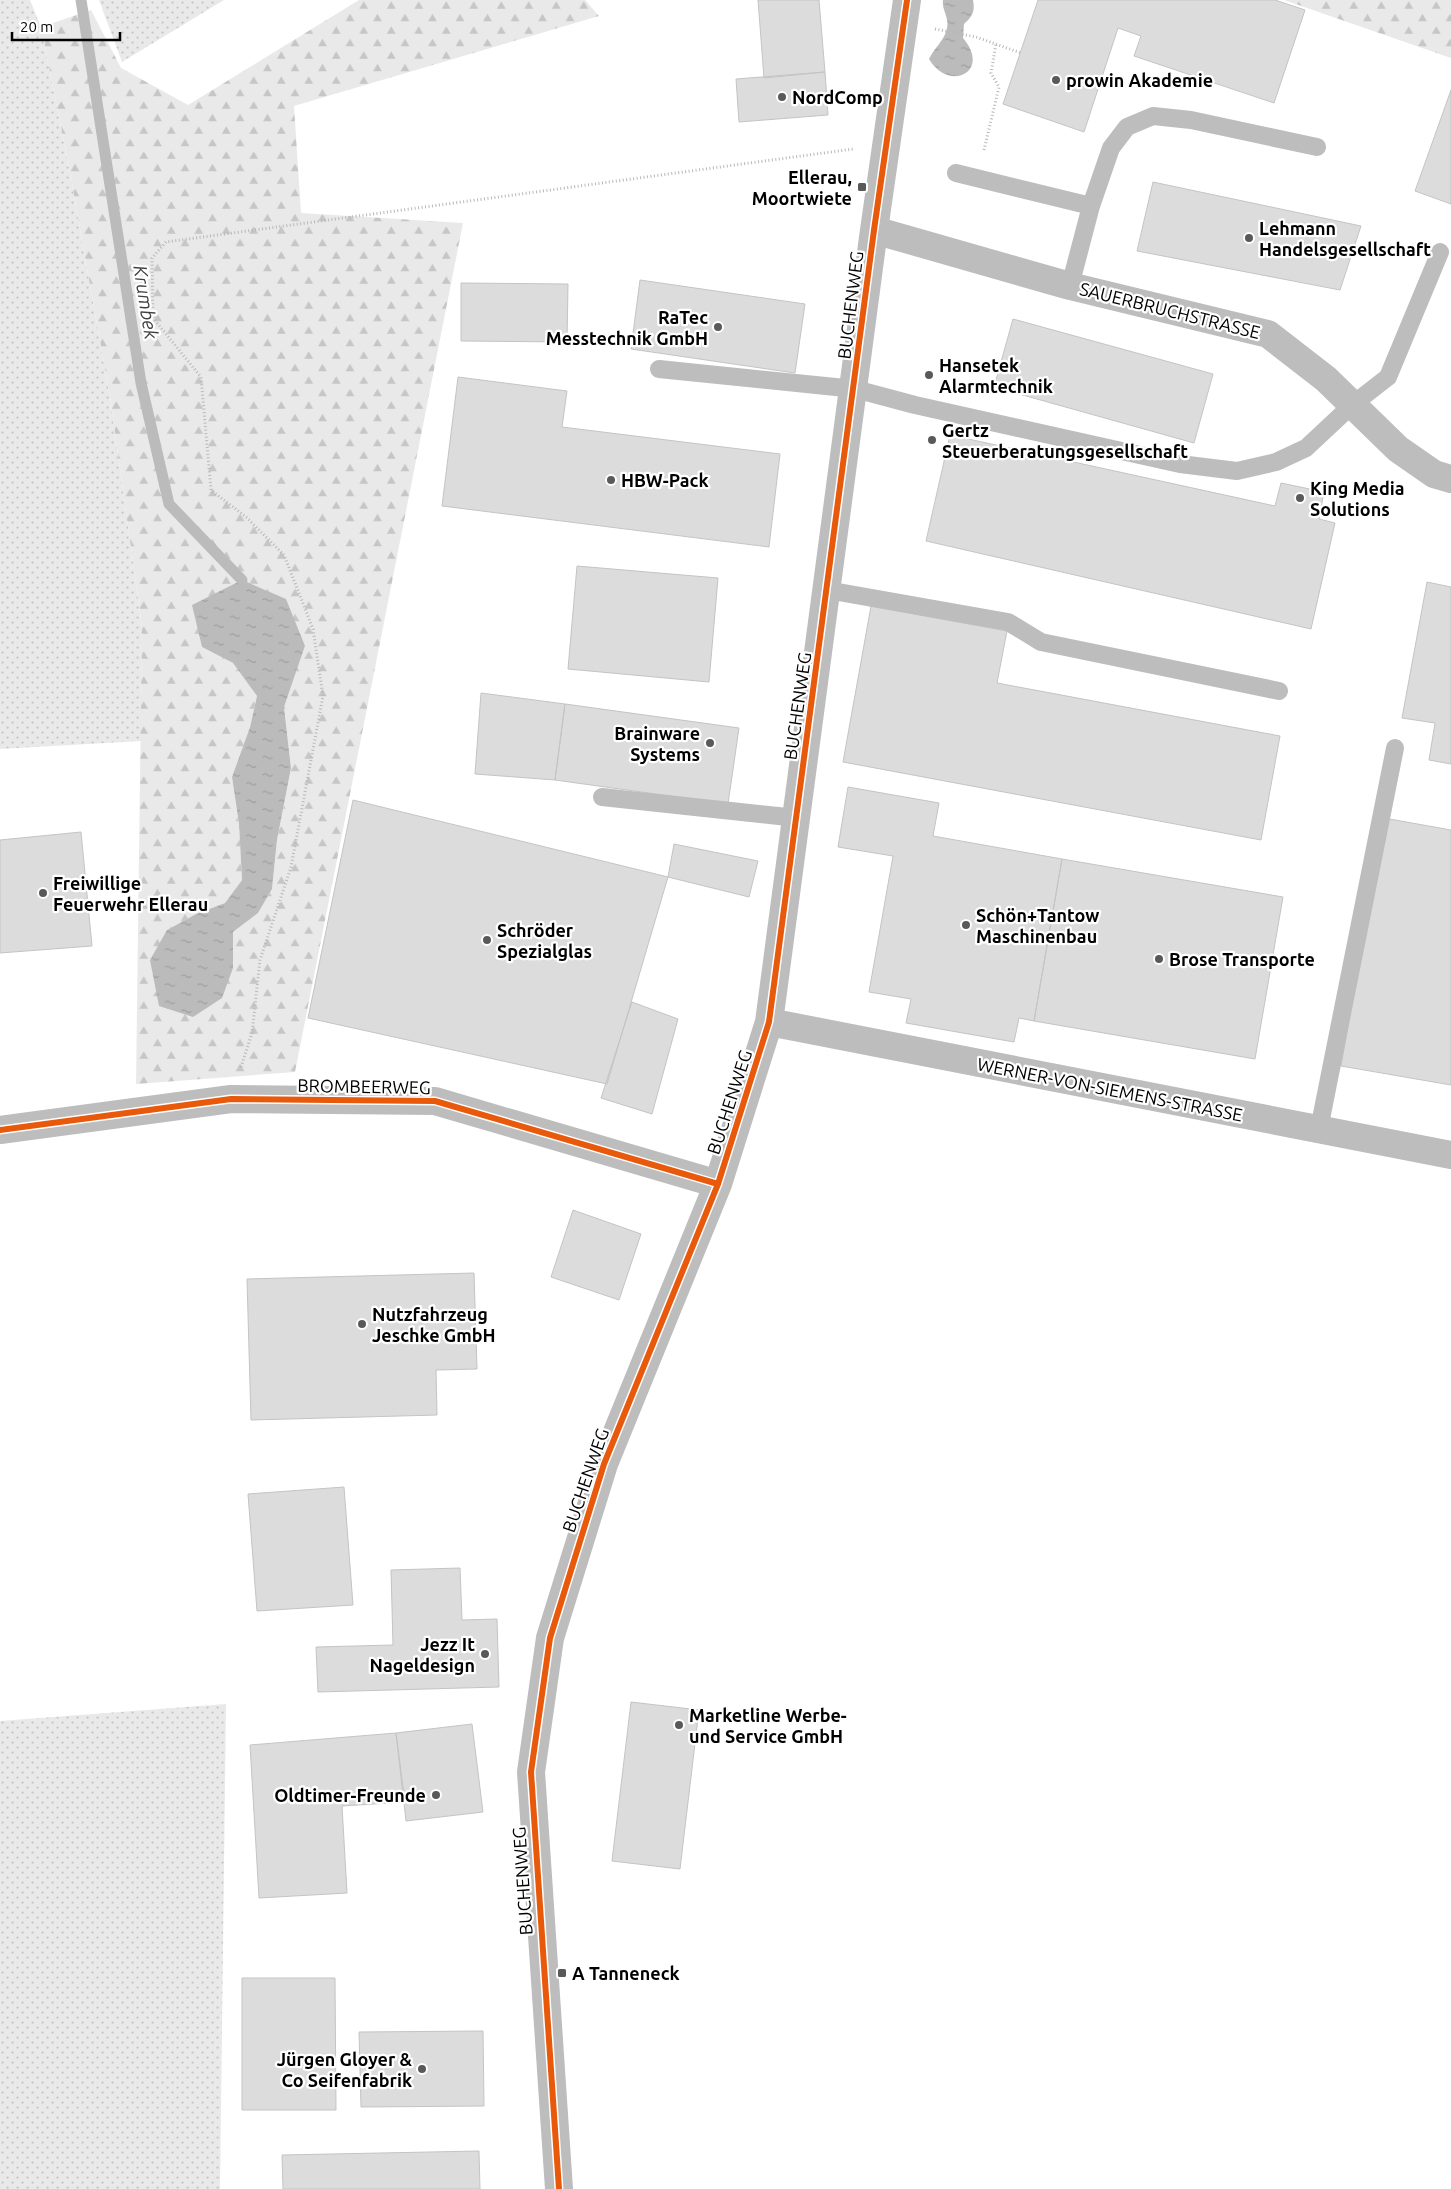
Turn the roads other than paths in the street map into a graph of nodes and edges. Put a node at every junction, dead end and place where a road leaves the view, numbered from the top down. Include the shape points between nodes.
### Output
1 (906, 12) edge
2 (1318, 147) dead end
3 (956, 173) dead end
4 (1091, 206) junction
5 (874, 230) junction
6 (1440, 252) dead end
7 (1070, 286) junction
8 (659, 369) dead end
9 (855, 389) junction
10 (1352, 405) junction
11 (1451, 479) edge
12 (827, 590) junction
13 (1279, 691) dead end
14 (1395, 748) dead end
15 (602, 798) dead end
16 (797, 818) junction
17 (770, 1022) junction
18 (1319, 1129) junction
19 (0, 1130) edge
20 (1451, 1155) edge
21 (718, 1184) junction
22 (559, 2189) edge

1 - 5 street, BUCHENWEG
2 - 4 lane via 1191,120 1153,116 1128,127 1111,148
3 - 4 lane
4 - 7 lane
5 - 7 street, SAUERBRUCHSTRASSE
5 - 9 street, BUCHENWEG
6 - 10 lane via 1388,377
7 - 10 street, SAUERBRUCHSTRASSE via 1268,334 1326,379
8 - 9 lane
9 - 10 lane via 1180,464 1237,471 1276,462 1306,448
9 - 12 street, BUCHENWEG
10 - 11 street, SAUERBRUCHSTRASSE via 1398,450 1434,474
12 - 13 lane via 1008,622 1041,642
12 - 16 street, BUCHENWEG
14 - 18 lane
15 - 16 lane
16 - 17 street, BUCHENWEG
17 - 18 street, WERNER-VON-SIEMENS-STRASSE
17 - 21 street, BUCHENWEG
18 - 20 street, WERNER-VON-SIEMENS-STRASSE
19 - 21 street, BROMBEERWEG via 231,1099 435,1101
21 - 22 street, BUCHENWEG via 604,1464 550,1638 531,1772

